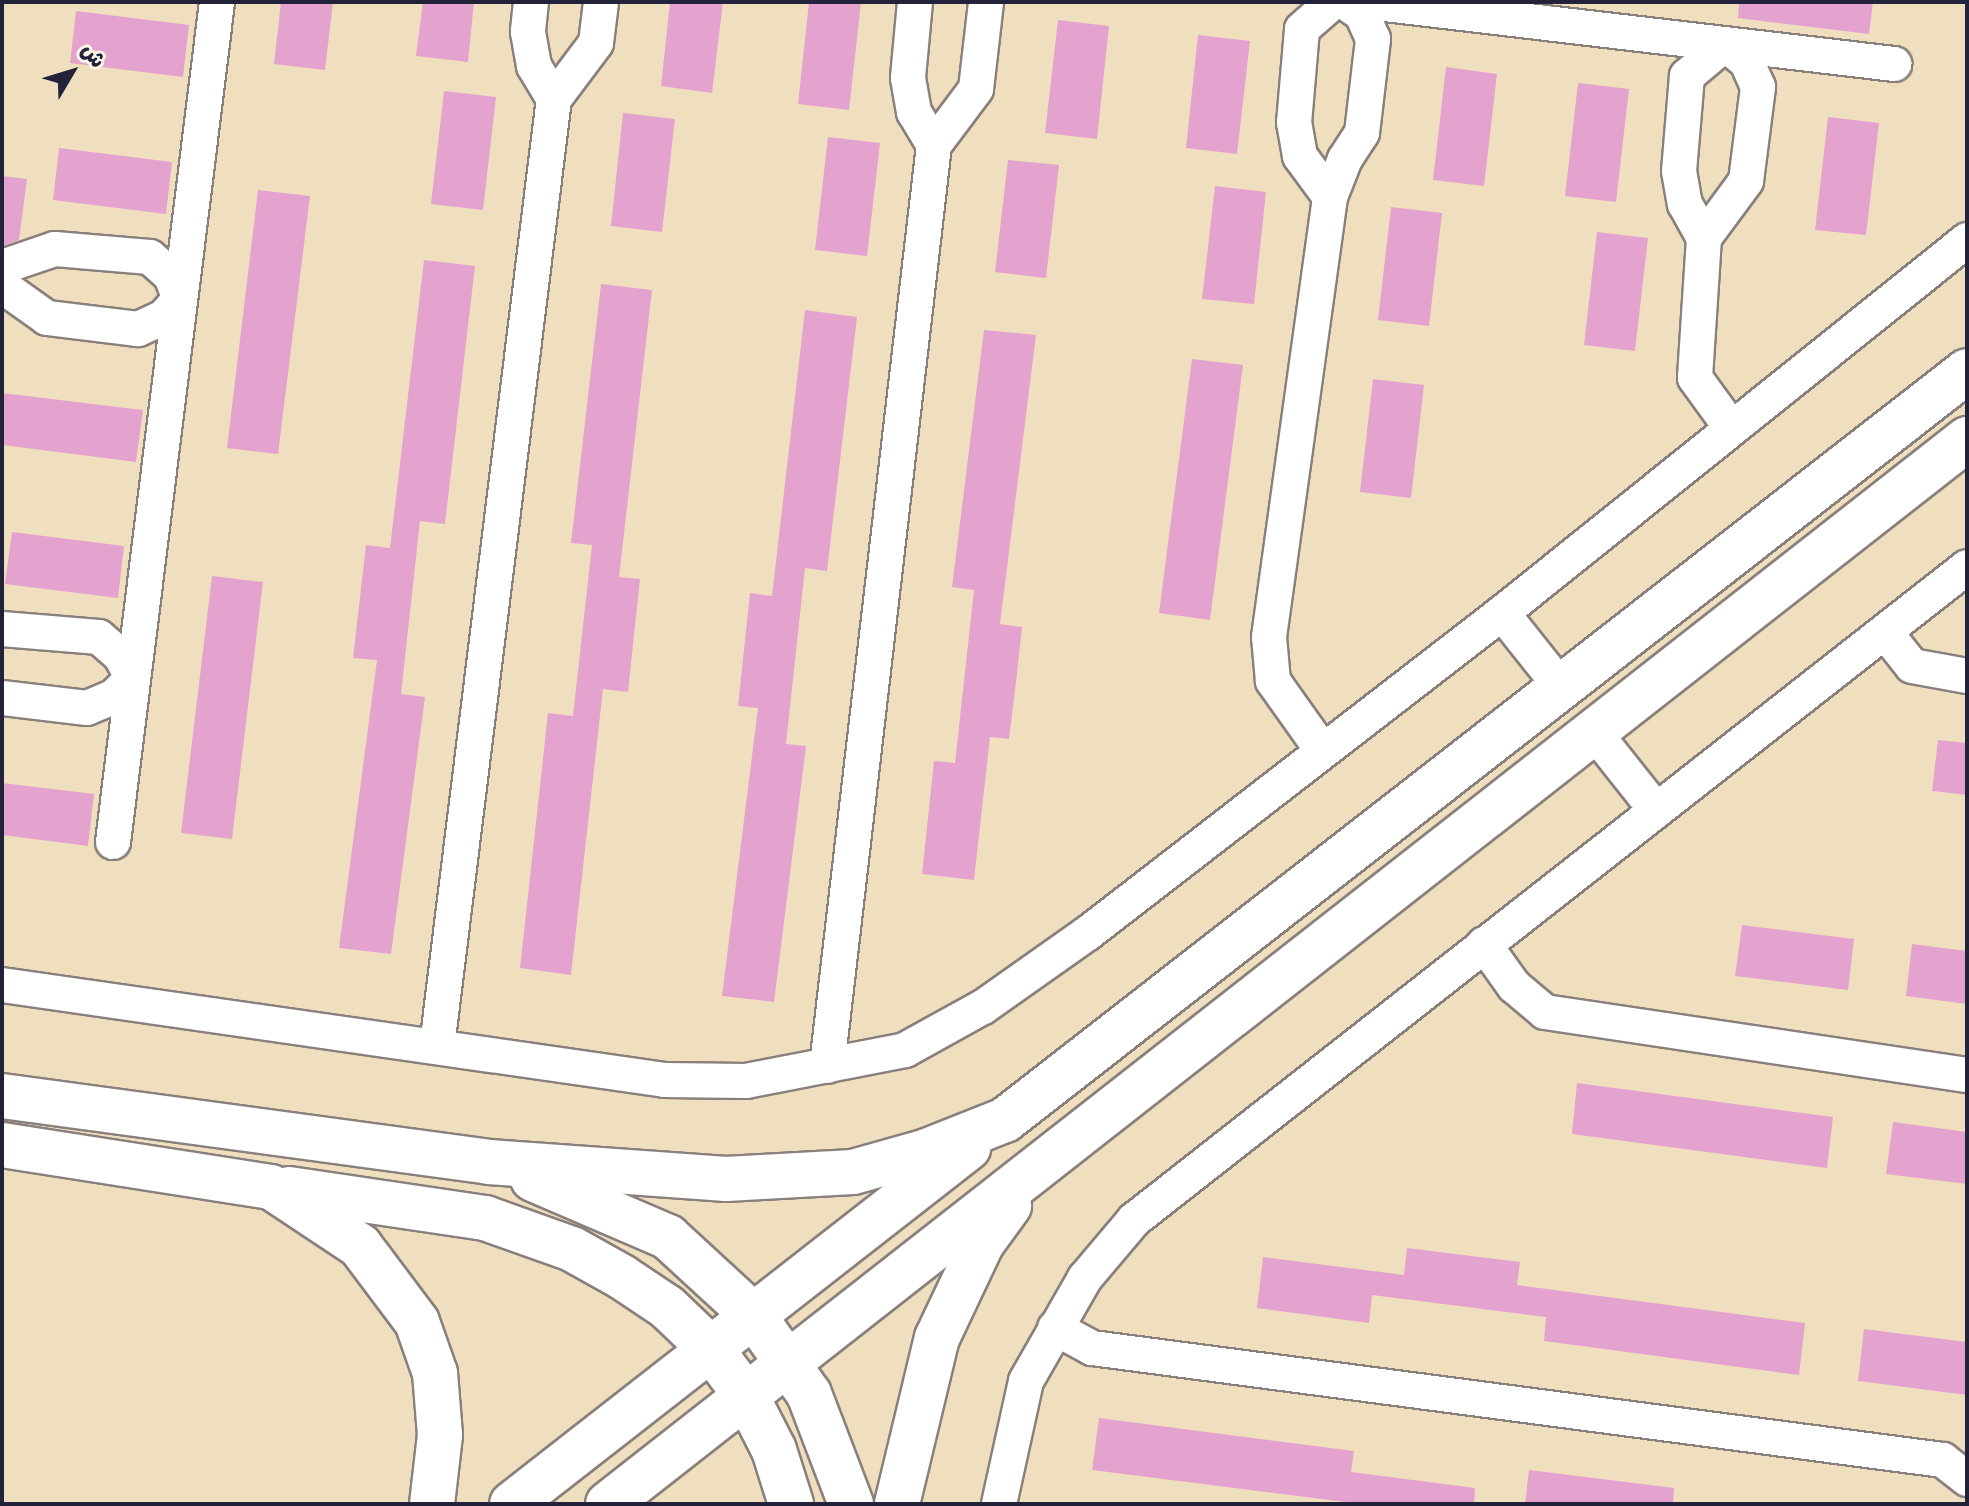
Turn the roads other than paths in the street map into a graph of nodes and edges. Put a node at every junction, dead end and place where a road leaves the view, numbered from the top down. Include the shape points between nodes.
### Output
1 (217, 2) edge
2 (531, 2) edge
3 (601, 2) edge
4 (915, 2) edge
5 (986, 2) edge
6 (1333, 2) edge
7 (1345, 2) edge
8 (1368, 2) edge
9 (1725, 44) junction
10 (1894, 64) dead end
11 (554, 99) junction
12 (934, 145) junction
13 (1330, 197) junction
14 (1704, 238) junction
15 (1967, 240) edge
16 (2, 267) edge
17 (2, 286) edge
18 (180, 299) junction
19 (1967, 371) edge
20 (1730, 426) junction
21 (1967, 439) edge
22 (1865, 451) junction
23 (1898, 494) junction
24 (1967, 567) edge
25 (1502, 613) junction
26 (2, 629) edge
27 (1885, 632) junction
28 (1967, 676) edge
29 (133, 678) junction
30 (1561, 687) junction
31 (2, 698) edge
32 (1594, 732) junction
33 (1322, 750) junction
34 (1656, 810) junction
35 (113, 842) dead end
36 (1263, 919) junction
37 (1484, 944) junction
38 (1297, 964) junction
39 (2, 985) edge
40 (437, 1046) junction
41 (827, 1066) junction
42 (1967, 1075) edge
43 (2, 1096) edge
44 (1005, 1120) junction
45 (2, 1145) edge
46 (489, 1162) junction
47 (1038, 1167) junction
48 (271, 1187) junction
49 (754, 1316) junction
50 (1055, 1328) junction
51 (711, 1349) junction
52 (791, 1363) junction
53 (747, 1397) junction
54 (1959, 1462) edge
55 (432, 1504) edge
56 (512, 1504) edge
57 (608, 1504) edge
58 (791, 1504) edge
59 (851, 1504) edge
60 (897, 1504) edge
61 (999, 1504) edge

1 - 18 street
2 - 11 street via 528,32 534,66
3 - 11 street via 596,43
4 - 12 street via 908,78 914,112
5 - 12 street via 976,89
6 - 13 street via 1302,29 1294,123 1300,156
7 - 13 street via 1362,14 1373,39 1362,133
8 - 9 street
9 - 10 street
9 - 14 street via 1687,76 1679,171 1685,204
9 - 14 street via 1747,62 1758,87 1746,181
11 - 40 street
12 - 41 street
13 - 33 street via 1269,637 1273,681
14 - 20 street via 1695,378
15 - 20 street
16 - 18 street via 55,249 150,257 171,276
17 - 18 street via 47,318 138,329 164,317
18 - 29 street
19 - 22 main road
20 - 25 street
21 - 23 main road
22 - 23 main road
22 - 30 main road
23 - 32 main road
24 - 27 street
25 - 30 street
25 - 33 street
26 - 29 street via 99,637 120,655
27 - 28 street via 1912,666
27 - 34 street
29 - 31 street via 113,697 87,708
29 - 35 street
30 - 36 main road
32 - 34 street
32 - 38 main road
33 - 41 street via 1088,933 983,1007 905,1050
34 - 37 street
36 - 38 main road
36 - 44 main road
37 - 42 street via 1514,986 1545,1012
37 - 50 street via 1134,1220 1085,1278
38 - 47 main road
39 - 40 street
40 - 41 street via 665,1080 746,1081
43 - 46 main road
44 - 46 main road via 924,1152 853,1172 786,1178 711,1179
44 - 49 main road
45 - 48 main road
46 - 49 main road via 668,1237
47 - 52 main road
47 - 60 main road via 982,1243 952,1300 923,1381
48 - 51 main road via 485,1218 558,1244 667,1307
48 - 55 main road via 360,1246 417,1322 435,1373 440,1435
49 - 51 main road
49 - 52 main road
50 - 54 street via 1092,1348
50 - 61 street via 1026,1381
51 - 53 main road
51 - 56 main road
52 - 53 main road
52 - 59 main road via 809,1394
53 - 57 main road
53 - 58 main road via 774,1450

